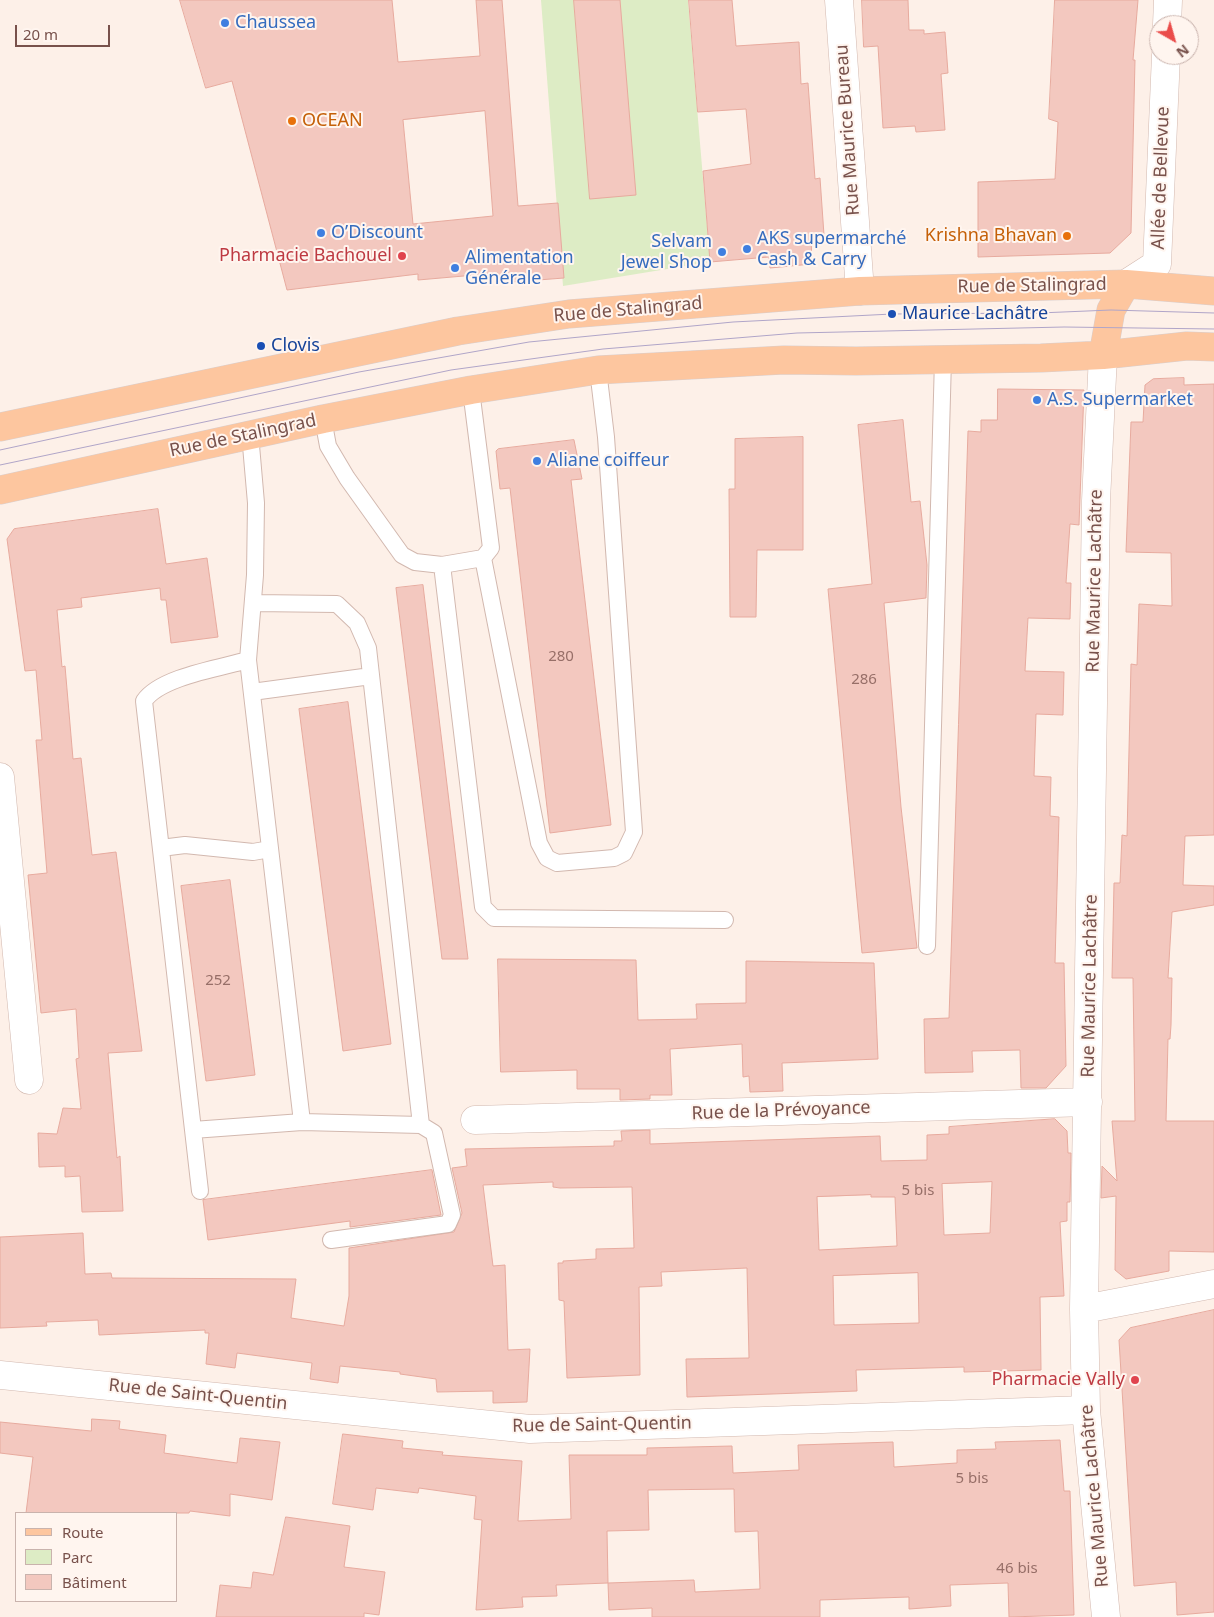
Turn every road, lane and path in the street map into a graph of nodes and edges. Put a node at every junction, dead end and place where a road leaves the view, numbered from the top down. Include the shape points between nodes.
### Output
1 (838, 0) edge
2 (1168, 0) edge
3 (1167, 15) edge
4 (1166, 65) edge
5 (1126, 284) junction
6 (860, 291) junction
7 (1214, 291) edge
8 (1214, 348) edge
9 (1103, 355) junction
10 (943, 360) junction
11 (598, 370) junction
12 (471, 390) junction
13 (323, 419) junction
14 (0, 427) edge
15 (250, 434) junction
16 (0, 490) edge
17 (483, 558) junction
18 (442, 565) junction
19 (253, 603) junction
20 (248, 660) junction
21 (371, 676) junction
22 (252, 692) junction
23 (0, 777) edge
24 (161, 848) junction
25 (270, 849) junction
26 (725, 920) dead end
27 (926, 946) dead end
28 (29, 1080) dead end
29 (1088, 1102) junction
30 (475, 1120) dead end
31 (302, 1122) junction
32 (421, 1125) junction
33 (193, 1130) junction
34 (200, 1190) dead end
35 (331, 1240) dead end
36 (1214, 1284) edge
37 (1084, 1309) junction
38 (0, 1374) edge
39 (1086, 1410) junction
40 (1106, 1617) edge

1 - 6 street, Rue Maurice Bureau
2 - 3 street
4 - 5 street, Allée de Bellevue via 1157,264
5 - 6 main road, Rue de Stalingrad
5 - 7 main road
5 - 9 main road, Rue de Stalingrad via 1111,310
6 - 14 main road, Rue de Stalingrad via 569,314 458,330
8 - 9 main road via 1187,346
9 - 10 main road, Rue de Stalingrad
9 - 29 street, Rue Maurice Lachâtre via 1096,501
10 - 11 main road, Rue de Stalingrad via 784,360
10 - 27 lane
11 - 12 main road, Rue de Stalingrad
11 - 17 lane via 606,437 634,832 624,853 614,858 557,863 547,858 539,843
12 - 13 main road, Rue de Stalingrad
12 - 17 lane via 491,548
13 - 15 main road, Rue de Stalingrad
13 - 18 lane via 328,446 402,555 415,562
15 - 16 main road, Rue de Stalingrad
15 - 19 lane via 256,503
17 - 18 lane
18 - 26 lane via 483,907 494,918
19 - 20 lane
19 - 21 lane via 337,604 358,622 368,648
20 - 22 lane
20 - 24 lane via 169,682 148,694 144,701
21 - 22 lane
21 - 32 lane
22 - 25 lane
23 - 28 street
24 - 25 lane via 185,845 253,852
24 - 33 lane
25 - 31 lane
29 - 30 street, Rue de la Prévoyance
29 - 37 street, Rue Maurice Lachâtre
31 - 32 lane
31 - 33 lane
32 - 35 lane via 434,1133 452,1216 448,1224
33 - 34 lane
36 - 37 street
37 - 39 street, Rue Maurice Lachâtre
38 - 39 street, Rue de Saint-Quentin via 530,1429
39 - 40 street, Rue Maurice Lachâtre

